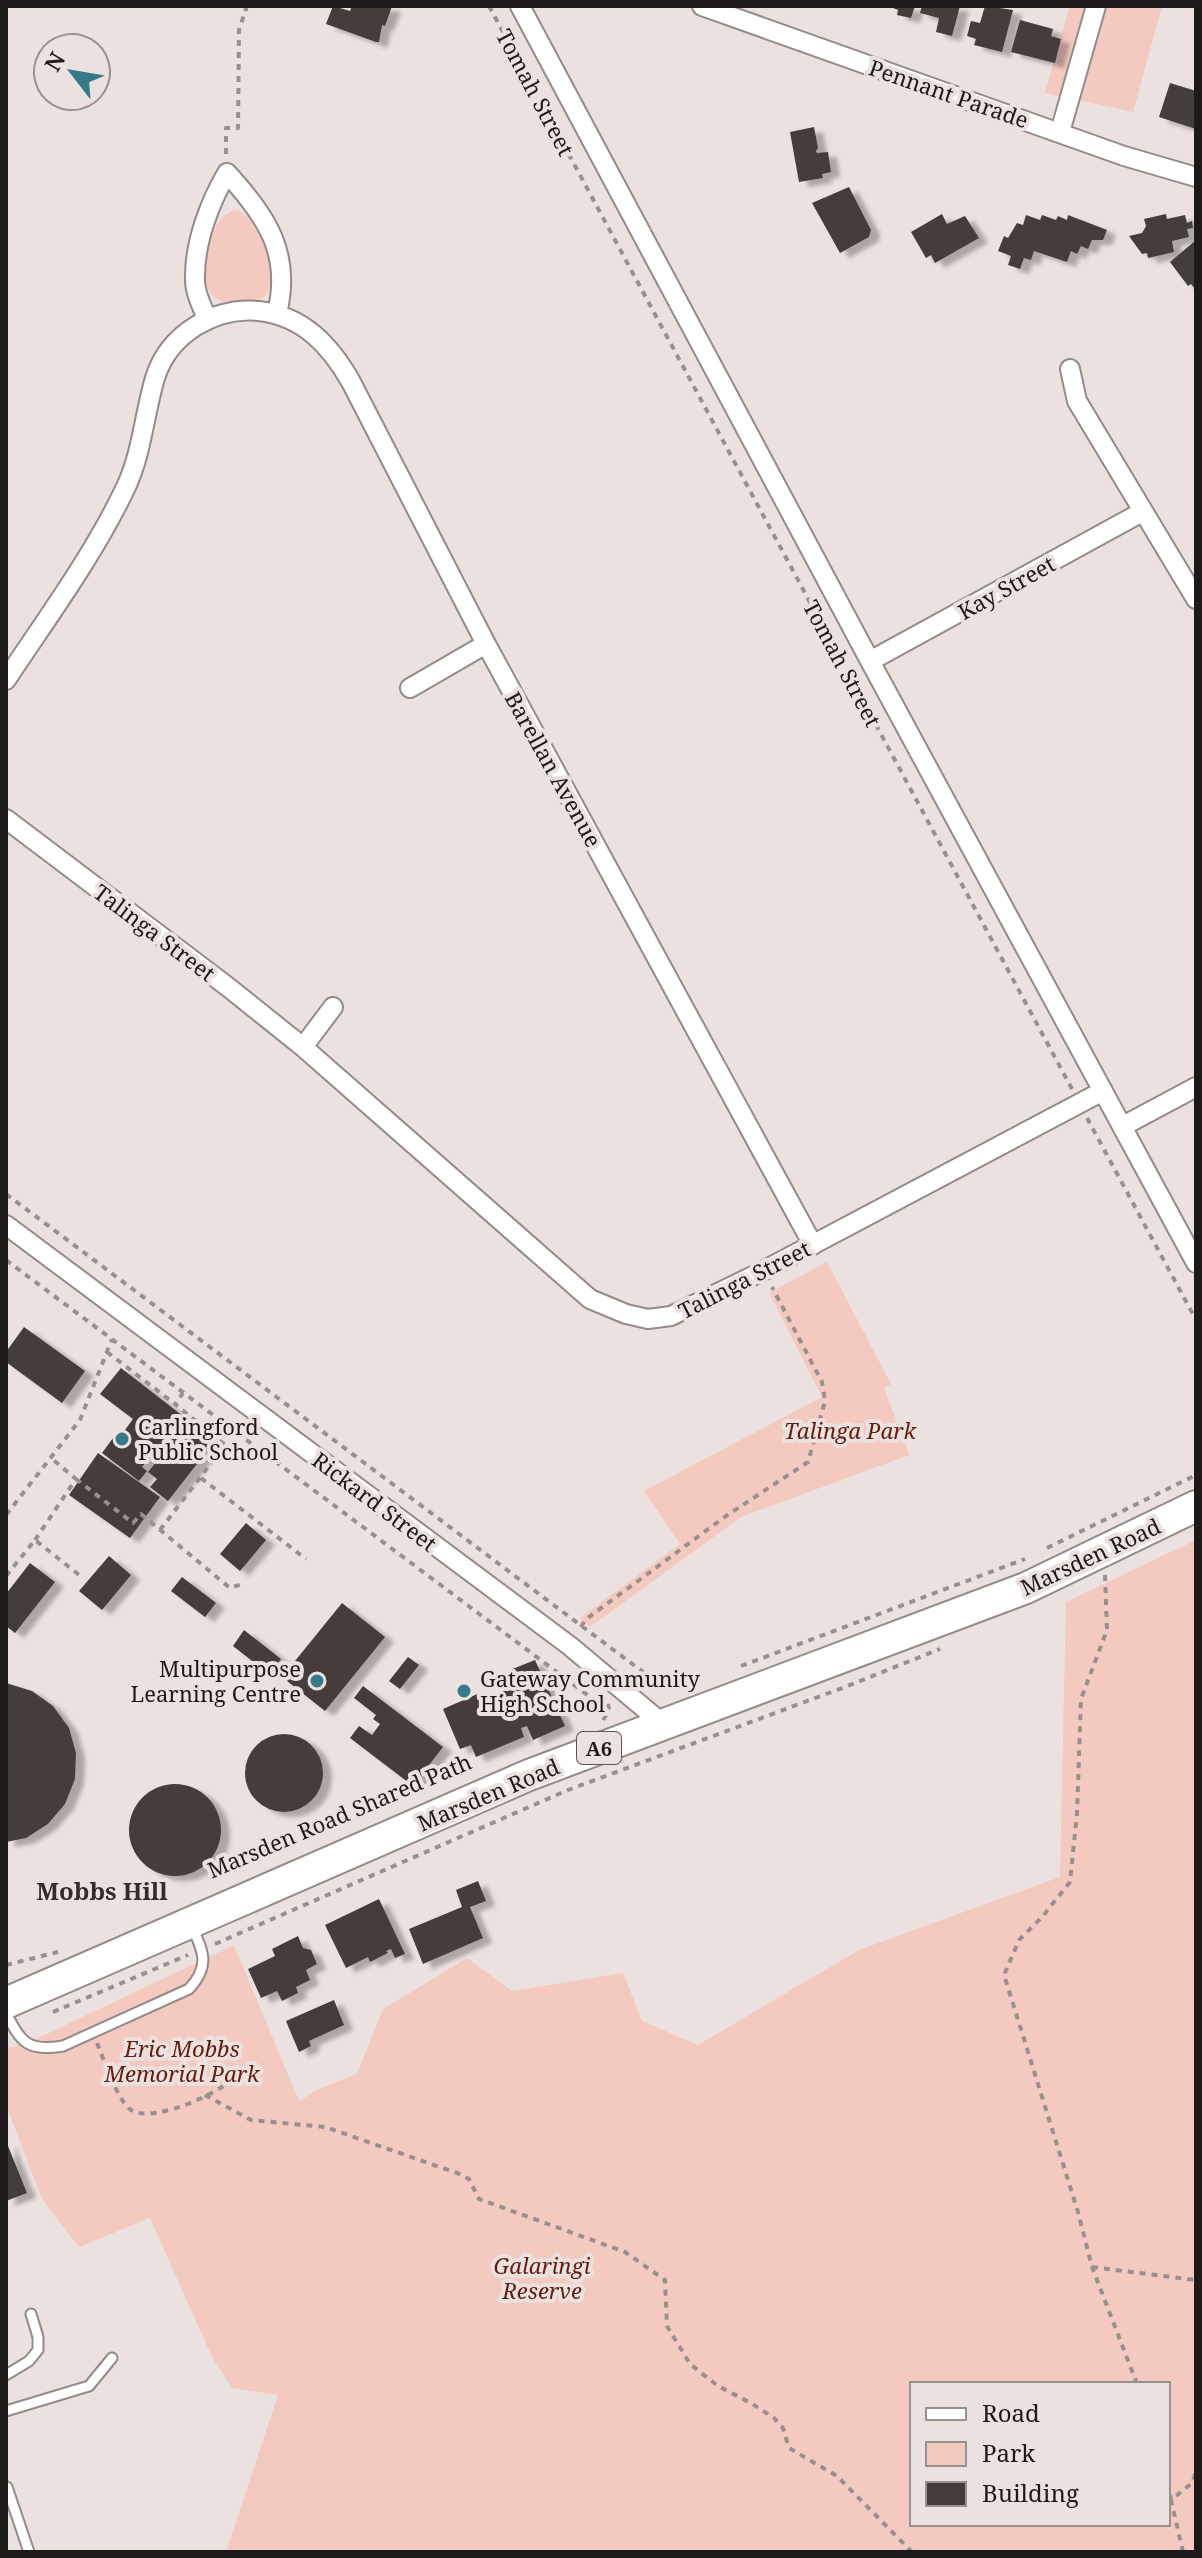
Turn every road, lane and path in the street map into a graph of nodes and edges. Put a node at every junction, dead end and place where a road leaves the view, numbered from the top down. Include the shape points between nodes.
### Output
1 (247, 6) edge
2 (489, 6) edge
3 (520, 6) edge
4 (702, 6) edge
5 (1096, 6) edge
6 (1060, 132) junction
7 (227, 173) junction
8 (1196, 177) edge
9 (277, 313) junction
10 (207, 318) junction
11 (1070, 369) dead end
12 (1142, 512) junction
13 (1196, 599) edge
14 (486, 644) junction
15 (870, 661) junction
16 (6, 680) edge
17 (410, 688) dead end
18 (6, 819) edge
19 (333, 1007) dead end
20 (303, 1047) junction
21 (1196, 1087) edge
22 (1103, 1091) junction
23 (1079, 1104) junction
24 (1123, 1126) junction
25 (6, 1194) edge
26 (6, 1225) edge
27 (813, 1245) junction
28 (6, 1260) edge
29 (1196, 1263) edge
30 (782, 1281) dead end
31 (1196, 1320) edge
32 (112, 1339) junction
33 (107, 1352) junction
34 (183, 1393) junction
35 (175, 1404) junction
36 (51, 1458) junction
37 (1196, 1475) edge
38 (201, 1478) junction
39 (76, 1479) junction
40 (1196, 1506) edge
41 (6, 1515) edge
42 (160, 1530) junction
43 (35, 1540) junction
44 (1104, 1551) junction
45 (306, 1559) dead end
46 (6, 1576) edge
47 (83, 1578) dead end
48 (245, 1583) dead end
49 (580, 1629) junction
50 (735, 1669) dead end
51 (705, 1680) dead end
52 (604, 1692) dead end
53 (609, 1711) junction
54 (603, 1721) dead end
55 (663, 1724) junction
56 (515, 1813) dead end
57 (196, 1936) junction
58 (59, 1951) dead end
59 (6, 1965) edge
60 (6, 2003) edge
61 (6, 2012) edge
62 (52, 2012) dead end
63 (92, 2033) junction
64 (244, 2069) dead end
65 (205, 2095) junction
66 (1092, 2267) junction
67 (1196, 2280) edge
68 (31, 2314) dead end
69 (112, 2358) dead end
70 (6, 2375) edge
71 (1136, 2382) edge
72 (6, 2411) edge
73 (1196, 2472) edge
74 (7, 2487) edge
75 (1170, 2494) edge
76 (1171, 2500) junction
77 (29, 2552) edge
78 (912, 2552) edge
79 (1183, 2552) edge

1 - 7 path via 239,30 238,128 226,128
2 - 23 path, Tomah Street
3 - 15 street, Tomah Street
4 - 6 street, Pennant Parade
5 - 6 street
6 - 8 street, Pennant Parade
7 - 9 street via 254,202 277,248 283,270
7 - 10 street via 197,249 194,278
9 - 10 street, Barellan Avenue via 240,310
9 - 14 street, Barellan Avenue via 324,341 339,360
10 - 16 street via 186,334 156,374 126,488
11 - 12 street via 1077,401
12 - 13 street
12 - 15 street, Kay Street
14 - 17 street
14 - 27 street, Barellan Avenue
15 - 22 street, Tomah Street
18 - 20 street, Talinga Street
19 - 20 street
20 - 27 street, Talinga Street via 566,1279 609,1309 648,1319 671,1316
21 - 24 street
22 - 23 street, Talinga Street
22 - 24 street, Tomah Street
23 - 27 street, Talinga Street
23 - 31 path, Tomah Street
24 - 29 street, Tomah Street
25 - 49 path, Rickard Street
26 - 55 street, Rickard Street via 560,1639
28 - 32 path, Rickard Street
30 - 49 path via 772,1286 825,1391 808,1462 726,1516 585,1620
32 - 33 path
32 - 34 path, Rickard Street
33 - 35 path
33 - 36 path via 80,1420
34 - 35 path
34 - 53 path, Rickard Street
35 - 38 path via 225,1445
36 - 39 path
36 - 41 path
37 - 50 path, Marsden Road via 1022,1560
38 - 42 path
38 - 45 path
39 - 42 path via 133,1523 141,1514
39 - 43 path
40 - 44 highway, Marsden Road / A6
42 - 48 path via 230,1588
43 - 46 path
43 - 47 path
44 - 55 highway, Marsden Road / A6 via 1026,1588
44 - 66 path via 1107,1630 1081,1699 1070,1882 1019,1940 1004,1975
49 - 51 path, Rickard Street via 674,1688
52 - 53 path
53 - 54 path
55 - 57 highway, Marsden Road / A6 via 492,1790
56 - 57 path, Marsden Road
57 - 60 highway, Marsden Road / A6
57 - 62 path, Marsden Road
57 - 63 lane via 204,1965 189,1989
58 - 59 path
61 - 63 lane via 21,2038 41,2050
63 - 65 path via 130,2109 147,2115
64 - 65 path
65 - 78 path via 251,2120 325,2127 457,2173 469,2179 479,2199 625,2252 665,2280 667,2326 690,2364 774,2418 789,2448 837,2476
66 - 67 path
66 - 71 path
68 - 70 lane via 38,2350
69 - 72 lane via 89,2386
73 - 76 path via 1192,2483
74 - 77 lane
75 - 76 path
76 - 79 path

